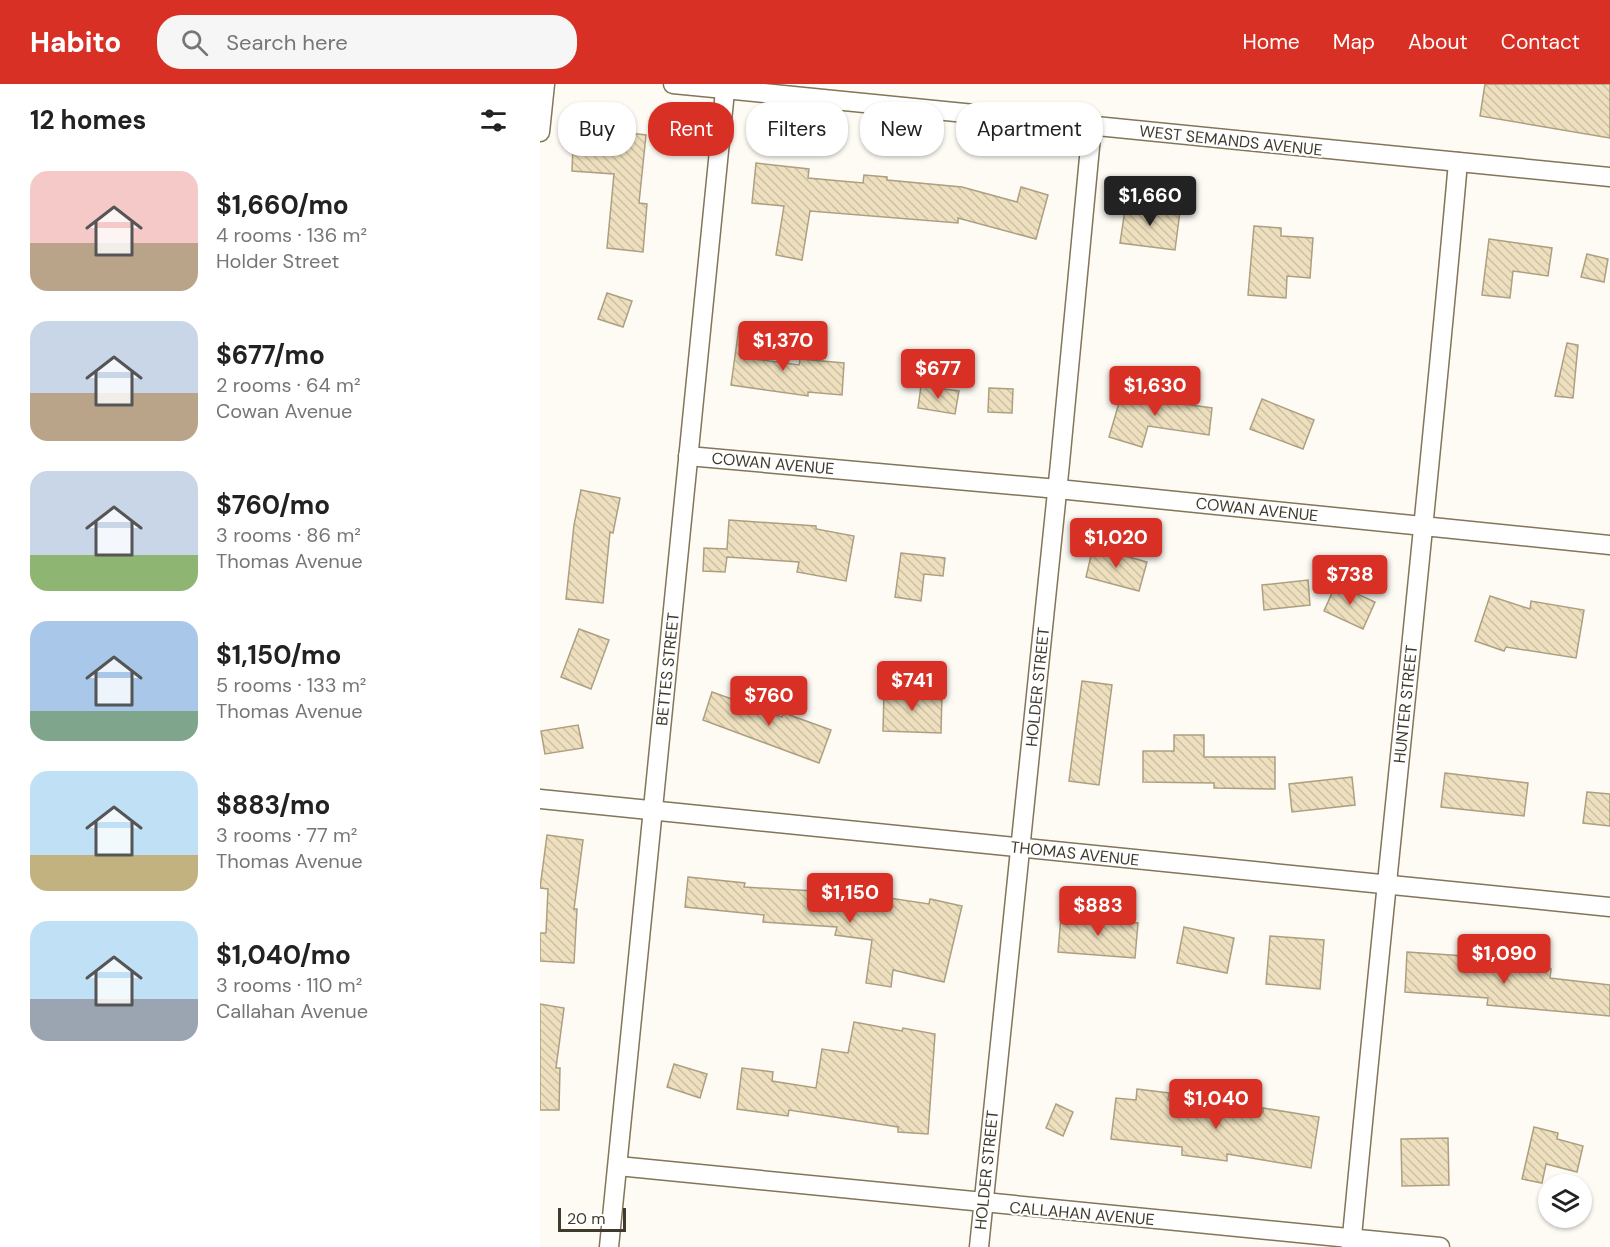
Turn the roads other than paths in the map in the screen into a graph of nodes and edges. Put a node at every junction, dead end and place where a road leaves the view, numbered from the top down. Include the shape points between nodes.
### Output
1 (545, 84) edge
2 (673, 84) edge
3 (714, 88) edge
4 (956, 112) edge
5 (1103, 127) edge
6 (540, 132) edge
7 (1089, 156) edge
8 (1458, 162) junction
9 (1610, 177) edge
10 (688, 456) junction
11 (1058, 489) junction
12 (1424, 525) junction
13 (1610, 545) edge
14 (540, 799) edge
15 (653, 810) junction
16 (1019, 848) junction
17 (1386, 885) junction
18 (1610, 907) edge
19 (618, 1166) junction
20 (983, 1204) junction
21 (1351, 1242) edge
22 (609, 1247) edge
23 (979, 1247) edge
24 (1440, 1247) edge

1 - 6 street
2 - 3 street, WEST SEMANDS AVENUE
3 - 4 street, WEST SEMANDS AVENUE
3 - 10 street, BETTES STREET
5 - 8 street, WEST SEMANDS AVENUE
7 - 11 street, HOLDER STREET
8 - 9 street, WEST SEMANDS AVENUE
8 - 12 street, HUNTER STREET
10 - 11 street, COWAN AVENUE
10 - 15 street, BETTES STREET
11 - 12 street, COWAN AVENUE
11 - 16 street, HOLDER STREET
12 - 13 street, COWAN AVENUE
12 - 17 street, HUNTER STREET
14 - 15 street, THOMAS AVENUE
15 - 16 street, THOMAS AVENUE
15 - 19 street, BETTES STREET
16 - 17 street, THOMAS AVENUE
16 - 20 street, HOLDER STREET
17 - 18 street, THOMAS AVENUE
17 - 21 street, HUNTER STREET
19 - 20 street, CALLAHAN AVENUE
19 - 22 street, BETTES STREET
20 - 21 street, CALLAHAN AVENUE
20 - 23 street, HOLDER STREET
21 - 24 street, CALLAHAN AVENUE

